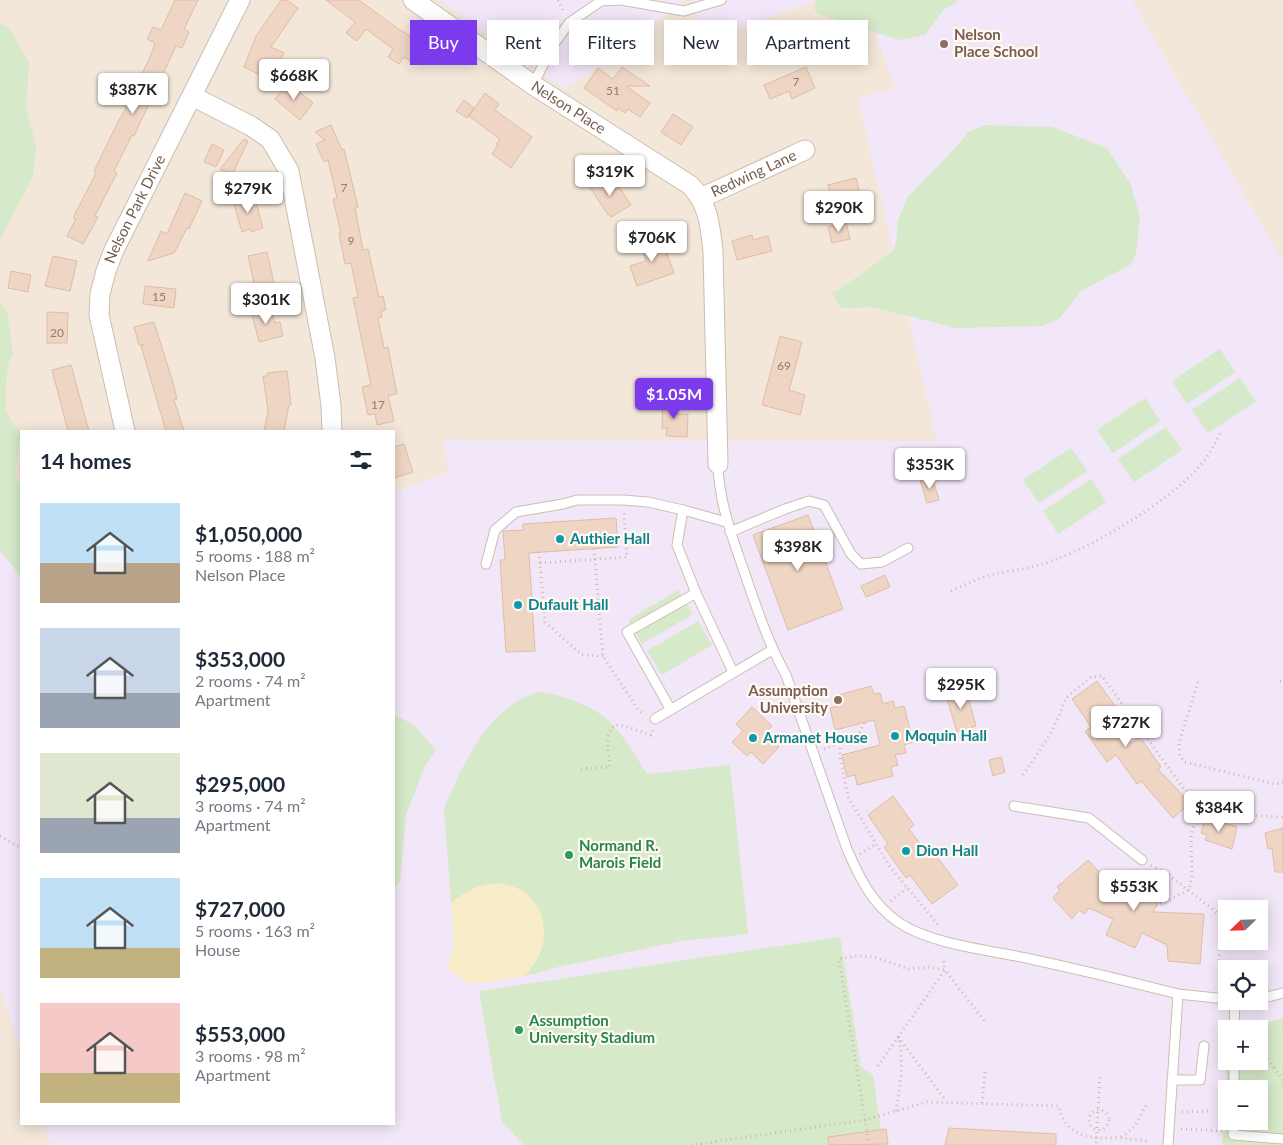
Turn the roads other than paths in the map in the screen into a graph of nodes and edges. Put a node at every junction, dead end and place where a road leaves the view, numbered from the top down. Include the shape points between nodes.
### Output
1 (240, 0) edge
2 (413, 0) edge
3 (721, 0) edge
4 (533, 85) junction
5 (192, 96) junction
6 (805, 150) dead end
7 (701, 198) junction
8 (125, 430) edge
9 (332, 430) edge
10 (718, 464) joint
11 (683, 510) junction
12 (726, 522) junction
13 (730, 532) junction
14 (908, 548) dead end
15 (486, 564) dead end
16 (696, 593) junction
17 (772, 650) junction
18 (733, 672) junction
19 (671, 710) junction
20 (656, 719) road end
21 (1014, 806) dead end
22 (1142, 860) road end
23 (1283, 993) edge
24 (1178, 994) junction
25 (1268, 997) edge
26 (1218, 998) edge
27 (1204, 1046) dead end
28 (1172, 1080) junction
29 (1234, 1130) edge
30 (1283, 1139) edge
31 (1168, 1145) edge

1 - 5 street, Nelson Park Drive
2 - 4 street, Nelson Place
3 - 4 lane via 684,11 621,0 601,1 569,22
4 - 7 street, Nelson Place via 690,186
5 - 8 street, Nelson Park Drive via 114,250 100,294 99,316
5 - 9 street via 270,139 289,171 325,358
6 - 7 street, Redwing Lane
7 - 10 street, Nelson Place via 713,251
10 - 12 lane
11 - 12 lane
11 - 15 lane via 648,502 578,500 516,512 495,530
11 - 16 lane via 677,545
12 - 13 lane
13 - 14 lane via 809,500 824,505 851,554 862,564 882,562
13 - 17 lane
16 - 18 lane
16 - 19 lane via 626,632
17 - 18 lane
17 - 24 lane via 786,675 856,870 867,890 899,923 935,939
18 - 19 lane
19 - 20 lane
21 - 22 lane via 1089,818
23 - 25 lane
24 - 26 lane
24 - 28 lane
27 - 28 lane via 1200,1080
28 - 31 lane
29 - 30 lane via 1234,1135

